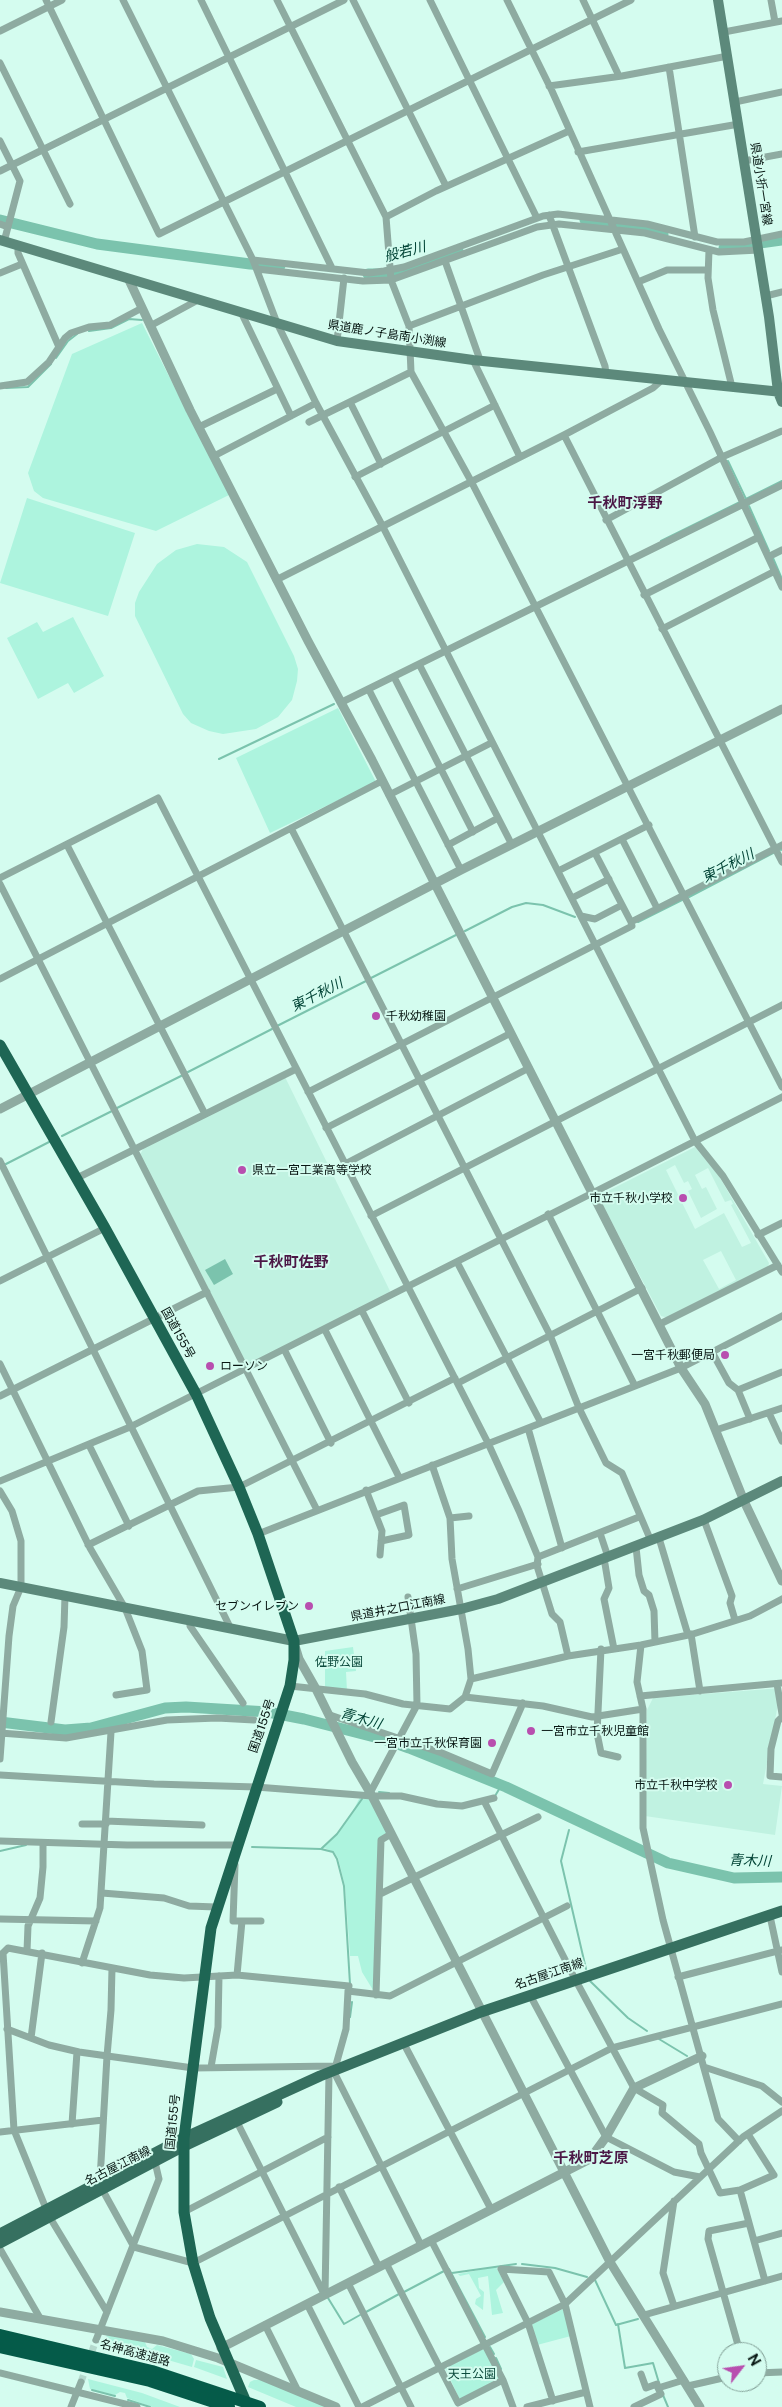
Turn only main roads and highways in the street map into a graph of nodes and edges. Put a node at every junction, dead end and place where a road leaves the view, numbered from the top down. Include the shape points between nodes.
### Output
1 (718, 0) edge
2 (2, 241) edge
3 (780, 392) edge
4 (782, 402) edge
5 (0, 1035) edge
6 (0, 1045) edge
7 (29, 1095) junction
8 (782, 1481) edge
9 (0, 1583) edge
10 (294, 1640) junction
11 (782, 1912) edge
12 (333, 2070) junction
13 (184, 2142) junction
14 (101, 2185) junction
15 (47, 2213) junction
16 (0, 2234) edge
17 (0, 2243) edge
18 (0, 2335) edge
19 (0, 2347) edge
20 (230, 2402) edge
21 (248, 2407) edge
22 (260, 2407) edge

1 - 3 main road, 県道小折一宮線
2 - 3 main road, 県道鹿ノ子島南小渕線 via 338,341 477,360
3 - 4 main road, 県道小折一宮線
5 - 7 highway, 国道155号 via 24,1077
6 - 7 highway, 国道155号
7 - 10 highway, 国道155号 via 196,1394 240,1488
8 - 10 main road, 県道井之口江南線 via 704,1520 506,1596 461,1609
9 - 10 main road, 県道井之口江南線
10 - 13 highway, 国道155号 via 290,1686 216,1907 208,1946
11 - 12 main road, 名古屋江南線 via 481,2012
12 - 13 main road, 名古屋江南線 via 251,2106
12 - 13 main road, 名古屋江南線 via 321,2081 237,2122
13 - 14 main road, 名古屋江南線
13 - 14 main road, 名古屋江南線 via 155,2162
13 - 21 highway, 国道155号 via 184,2212 192,2263 221,2348
14 - 15 main road, 名古屋江南線
15 - 16 main road, 名古屋江南線
15 - 17 main road, 名古屋江南線
18 - 20 highway, 名神高速道路 via 152,2371
19 - 20 highway, 名神高速道路
20 - 22 highway, 名神高速道路

